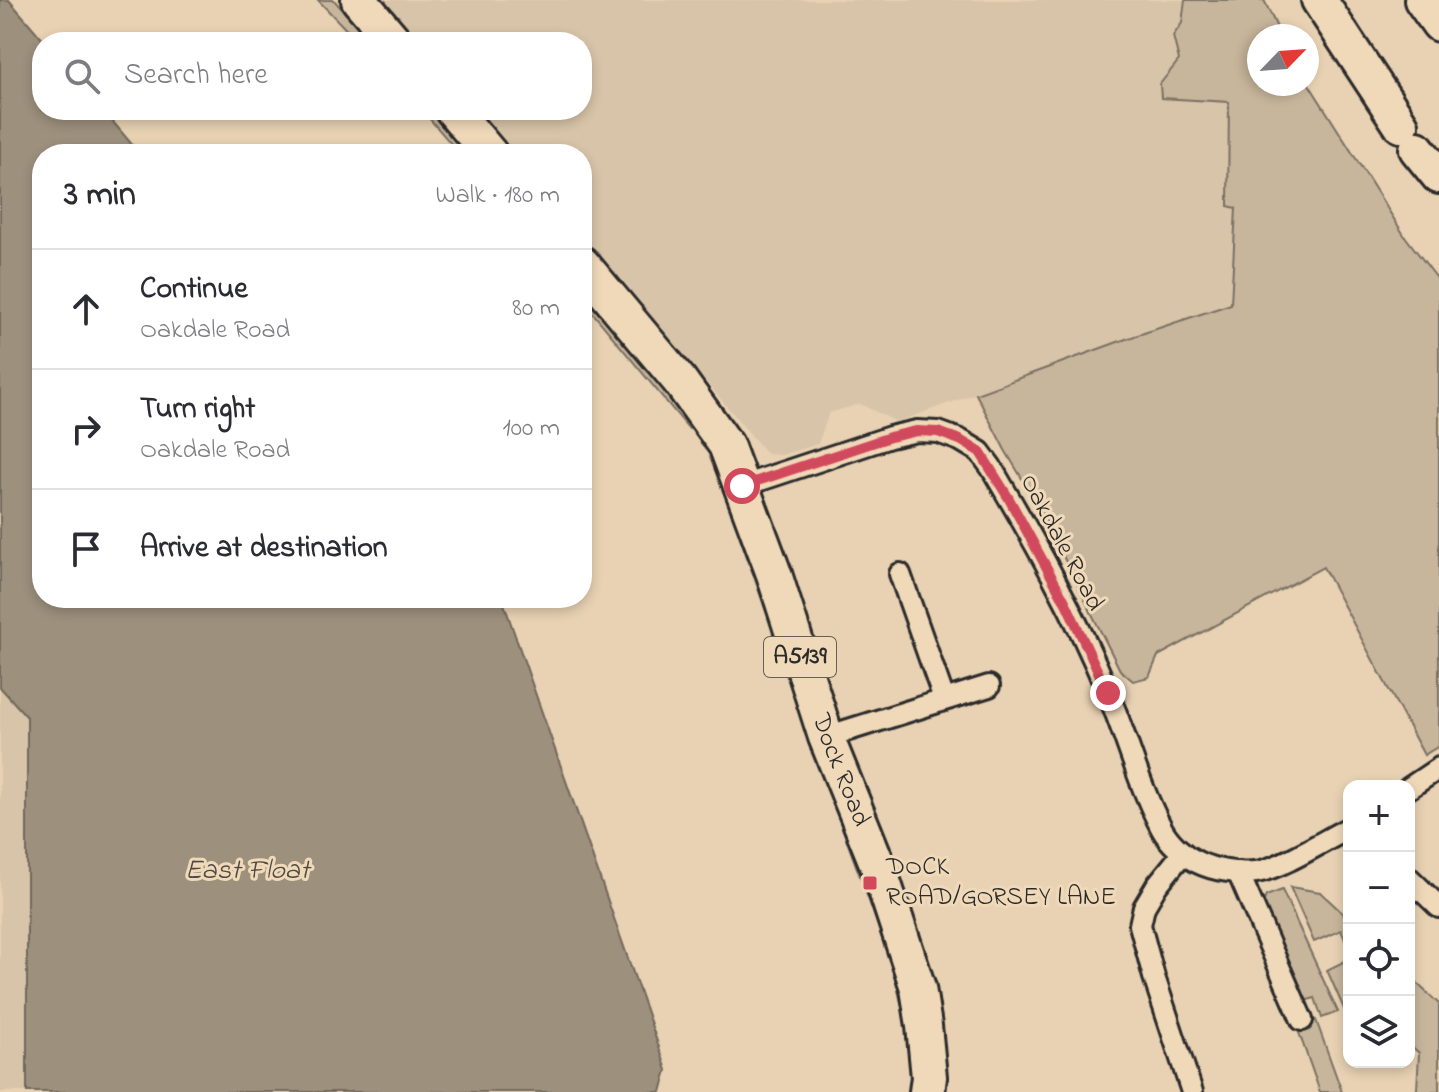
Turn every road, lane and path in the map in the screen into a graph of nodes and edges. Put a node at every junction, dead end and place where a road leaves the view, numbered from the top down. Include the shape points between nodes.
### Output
1 (359, 0) edge
2 (1319, 0) edge
3 (1422, 0) edge
4 (1439, 24) edge
5 (386, 32) edge
6 (461, 120) edge
7 (482, 144) edge
8 (1439, 176) edge
9 (592, 276) edge
10 (742, 486) junction
11 (900, 574) dead end
12 (989, 686) dead end
13 (944, 699) junction
14 (826, 737) junction
15 (1439, 768) edge
16 (1415, 784) edge
17 (1343, 831) edge
18 (1183, 853) junction
19 (1238, 872) junction
20 (1415, 884) edge
21 (1439, 907) edge
22 (1302, 1020) dead end
23 (927, 1092) edge
24 (1192, 1092) edge

1 - 5 highway
2 - 8 highway
3 - 4 highway
6 - 7 highway
9 - 10 highway, Dock Road / A5139 via 695,401 726,445
10 - 14 highway, Dock Road / A5139
10 - 18 street, Oakdale Road via 917,431 938,432 980,452 1066,603 1108,693 1149,803 1164,833
11 - 13 street
12 - 13 street
13 - 14 street
14 - 23 highway, Dock Road / A5139 via 878,866 918,988
15 - 16 street
17 - 19 street, Oakdale Road via 1277,865
18 - 19 street, Oakdale Road via 1198,863
18 - 24 street via 1157,885 1140,925
19 - 22 street
20 - 21 street

